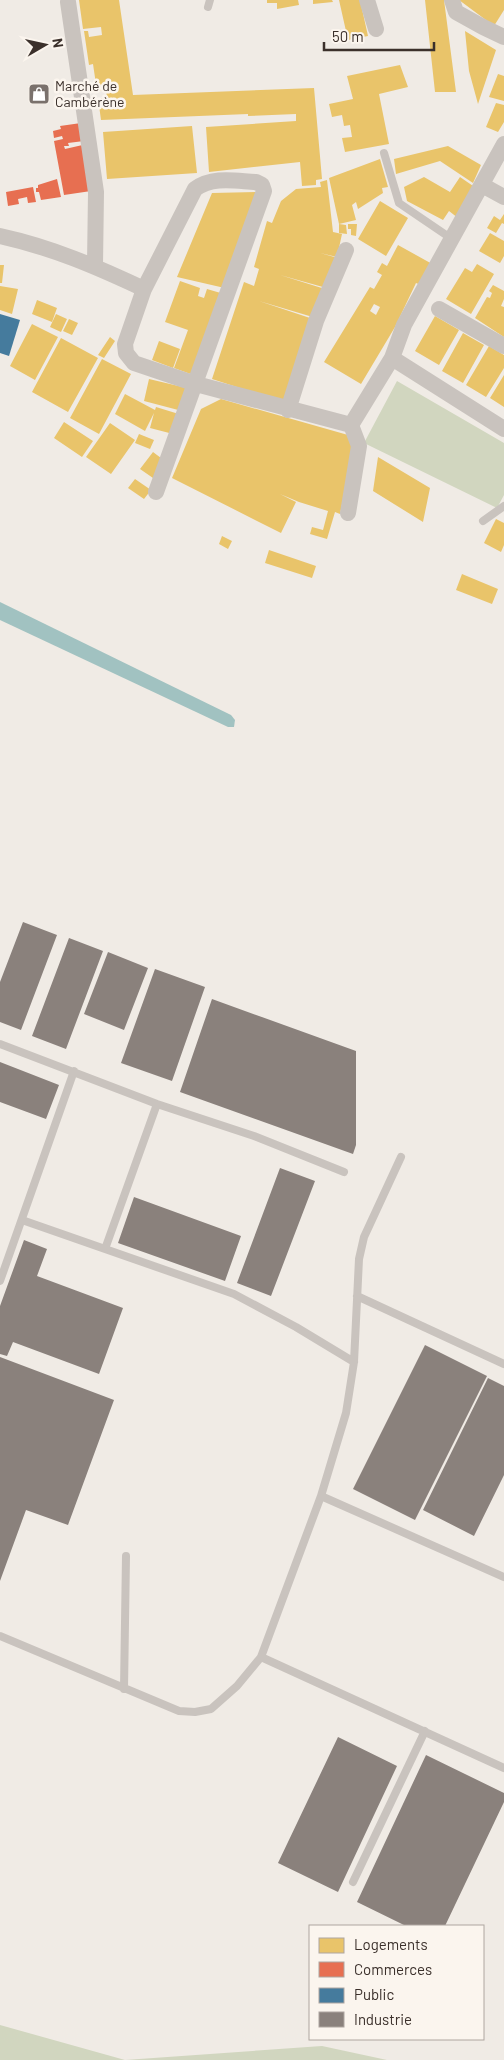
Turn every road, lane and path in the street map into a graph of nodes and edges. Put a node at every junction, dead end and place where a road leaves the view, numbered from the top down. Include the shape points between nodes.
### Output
1 (367, 0) edge
2 (452, 0) edge
3 (68, 2) dead end
4 (376, 29) dead end
5 (504, 37) edge
6 (504, 144) edge
7 (384, 153) dead end
8 (482, 184) junction
9 (504, 197) edge
10 (0, 236) edge
11 (452, 238) junction
12 (346, 250) dead end
13 (95, 266) junction
14 (144, 289) junction
15 (439, 309) dead end
16 (504, 346) edge
17 (392, 358) junction
18 (196, 384) junction
19 (288, 410) junction
20 (350, 425) junction
21 (504, 429) edge
22 (156, 492) dead end
23 (504, 506) edge
24 (348, 513) dead end
25 (483, 521) dead end
26 (0, 1044) edge
27 (74, 1071) junction
28 (157, 1104) junction
29 (401, 1157) dead end
30 (344, 1172) dead end
31 (22, 1220) junction
32 (106, 1249) junction
33 (0, 1282) edge
34 (357, 1296) junction
35 (354, 1362) junction
36 (504, 1364) edge
37 (321, 1496) junction
38 (126, 1556) dead end
39 (504, 1577) edge
40 (0, 1636) edge
41 (261, 1657) junction
42 (124, 1688) junction
43 (425, 1731) junction
44 (504, 1768) edge
45 (353, 1882) dead end

1 - 4 street
2 - 5 street via 456,12
3 - 13 street via 96,192
6 - 8 street
7 - 11 lane via 399,203
8 - 9 street
8 - 11 street
10 - 13 street via 30,242
11 - 17 street via 404,325
12 - 19 street via 316,321
13 - 14 street
14 - 18 street via 125,344 126,353 134,363
14 - 18 street via 195,189 214,180 262,185 264,191
15 - 16 street
17 - 20 street
17 - 21 street
18 - 19 street
18 - 22 street
19 - 20 street
20 - 24 street via 359,446
23 - 25 lane
26 - 27 lane
27 - 28 lane
27 - 31 lane
28 - 30 lane via 221,1123
28 - 32 lane
29 - 34 lane via 364,1237
31 - 32 lane
31 - 33 lane
32 - 35 lane via 234,1294
34 - 35 lane
34 - 36 lane
35 - 37 lane via 346,1413
37 - 39 lane
37 - 41 lane
38 - 42 lane
40 - 42 lane
41 - 42 lane via 211,1710 179,1711
41 - 43 lane
43 - 44 lane
43 - 45 lane

